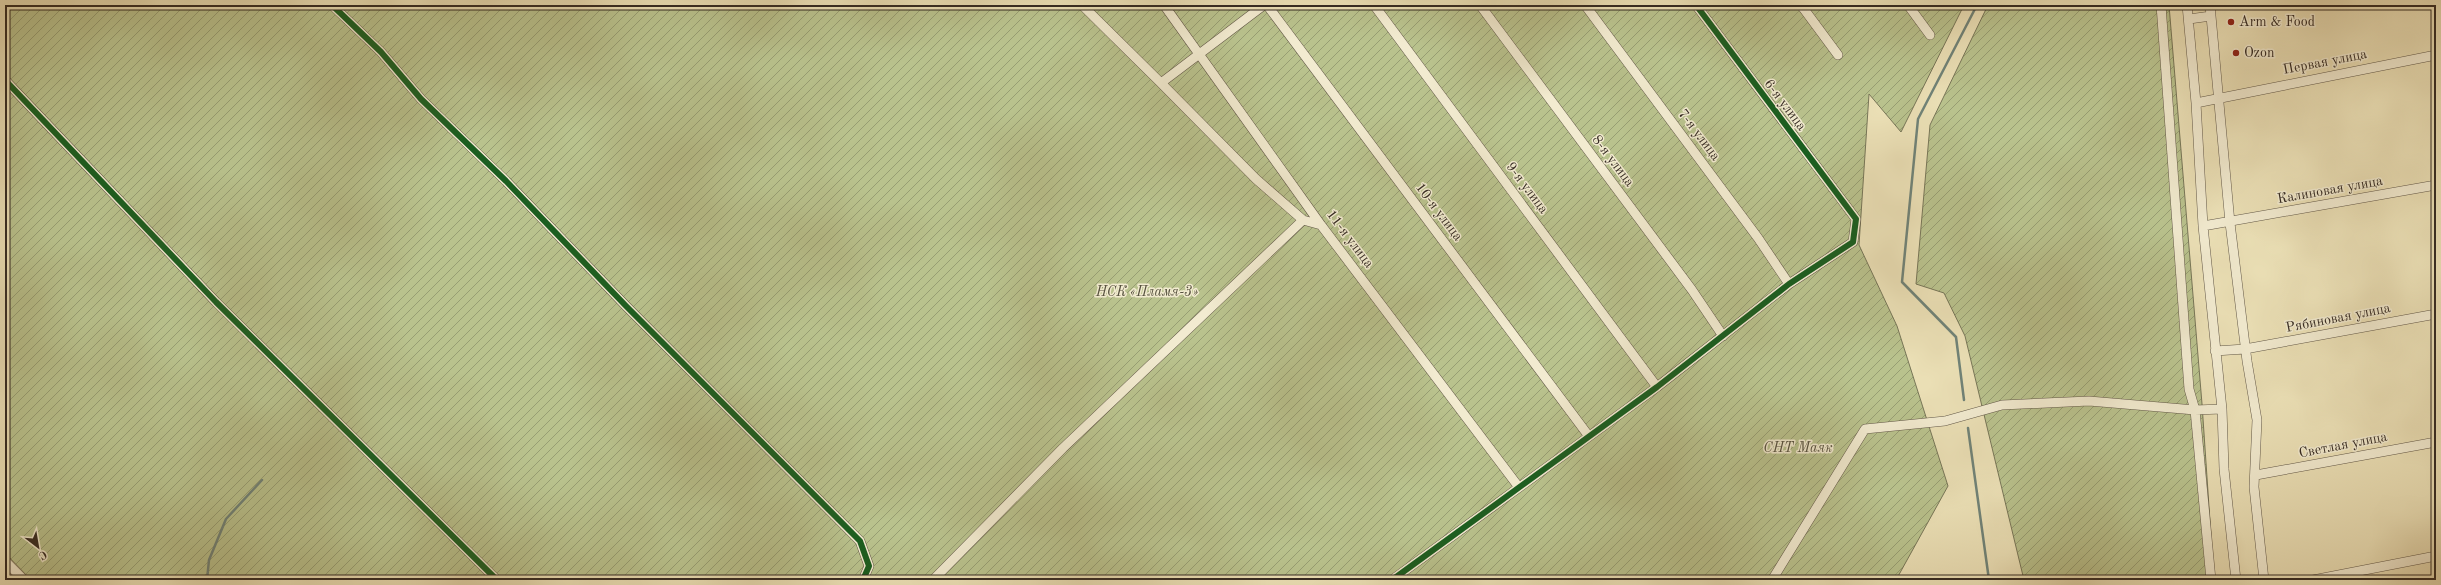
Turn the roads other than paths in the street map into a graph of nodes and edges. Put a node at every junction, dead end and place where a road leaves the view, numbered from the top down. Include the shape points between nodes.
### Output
1 (332, 5) edge
2 (1082, 5) edge
3 (1164, 5) edge
4 (1264, 5) edge
5 (1267, 5) edge
6 (1374, 5) edge
7 (1480, 5) edge
8 (1585, 5) edge
9 (1696, 5) edge
10 (1801, 5) edge
11 (1908, 5) edge
12 (2161, 5) edge
13 (2187, 5) edge
14 (2210, 5) edge
15 (2211, 16) junction
16 (2189, 19) junction
17 (1930, 35) dead end
18 (1200, 54) junction
19 (1838, 55) dead end
20 (2436, 55) edge
21 (5, 80) edge
22 (1161, 83) junction
23 (2220, 97) junction
24 (2196, 103) junction
25 (2436, 184) edge
26 (1303, 220) junction
27 (2230, 223) junction
28 (1321, 225) junction
29 (2203, 226) junction
30 (1789, 284) junction
31 (2436, 314) edge
32 (1723, 336) junction
33 (2246, 349) junction
34 (2215, 351) junction
35 (1657, 387) junction
36 (2195, 410) junction
37 (2222, 410) junction
38 (1588, 435) junction
39 (2436, 442) edge
40 (2256, 476) junction
41 (1518, 486) junction
42 (2436, 556) edge
43 (5, 561) edge
44 (24, 580) edge
45 (497, 580) edge
46 (863, 580) edge
47 (933, 580) edge
48 (1392, 580) edge
49 (1772, 580) edge
50 (2211, 580) edge
51 (2236, 580) edge
52 (2264, 580) edge
53 (2313, 580) edge

1 - 46 street via 381,52 421,99 506,180 626,306 860,542 869,566
2 - 22 street
3 - 18 street, 11-я улица
4 - 18 street
5 - 38 street, 10-я улица
6 - 35 street, 9-я улица
7 - 32 street, 8-я улица
8 - 30 street, 7-я улица via 1758,238
9 - 30 street, 6-я улица via 1856,219 1853,242
10 - 19 street
11 - 17 street
12 - 36 street via 2189,389
13 - 16 street
14 - 15 street
15 - 16 street
15 - 23 street
16 - 24 street
18 - 22 street
18 - 28 street, 11-я улица
20 - 23 street, Первая улица
21 - 45 street via 222,308
22 - 26 street via 1167,92 1256,179
23 - 24 street, Первая улица
23 - 27 street
24 - 29 street
25 - 27 street, Калиновая улица
26 - 28 street
26 - 47 street via 1063,448
27 - 29 street, Калиновая улица
27 - 33 street
28 - 41 street, 11-я улица
29 - 34 street
30 - 32 street
31 - 33 street, Рябиновая улица
32 - 35 street
33 - 34 street, Рябиновая улица
33 - 40 street via 2257,420
34 - 37 street
35 - 38 street
36 - 37 street
36 - 49 street via 2089,401 2010,405 1945,421 1865,429
36 - 50 street
37 - 51 street via 2224,469
38 - 41 street
39 - 40 street, Светлая улица
40 - 52 street via 2254,487
41 - 48 street
42 - 53 street
43 - 44 street

